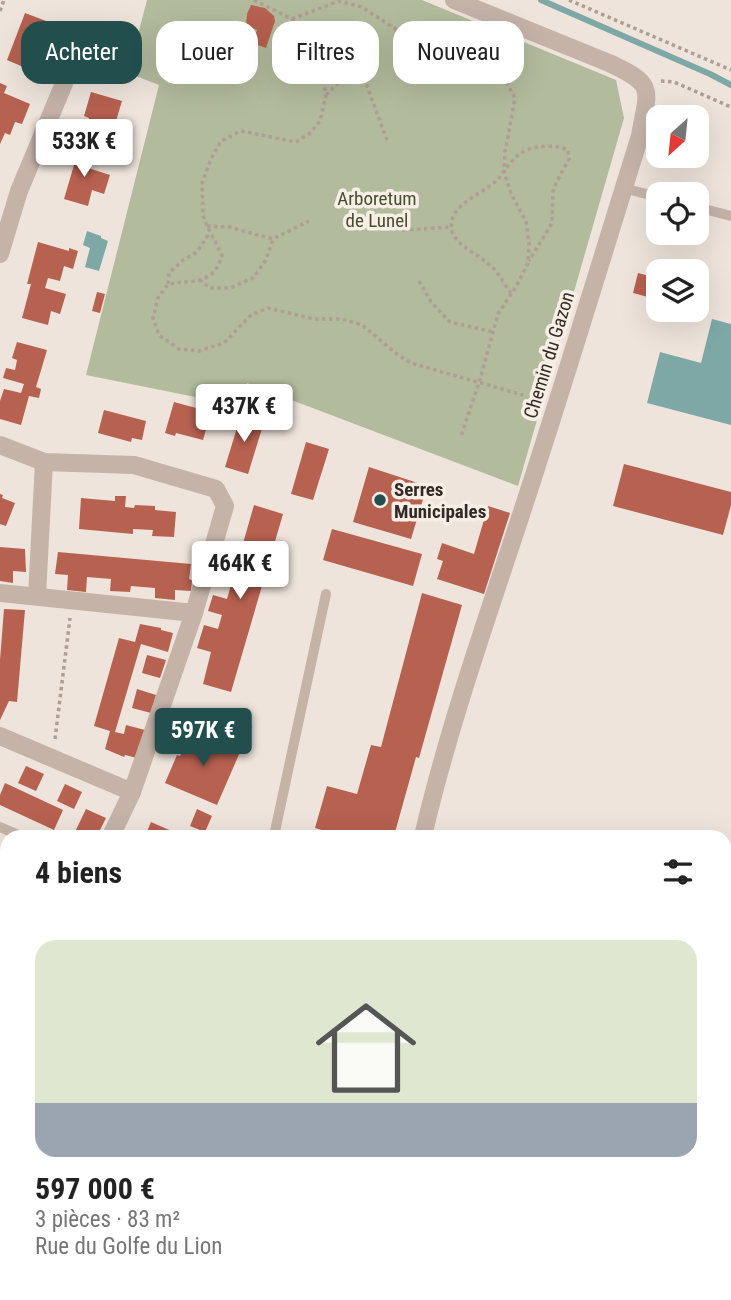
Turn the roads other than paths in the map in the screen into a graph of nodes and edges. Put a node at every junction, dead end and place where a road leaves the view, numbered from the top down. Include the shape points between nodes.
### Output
1 (454, 0) edge
2 (64, 84) edge
3 (623, 188) junction
4 (646, 194) edge
5 (709, 210) edge
6 (731, 216) edge
7 (0, 254) edge
8 (0, 444) edge
9 (44, 462) junction
10 (0, 593) edge
11 (326, 594) dead end
12 (37, 596) junction
13 (194, 613) junction
14 (0, 736) edge
15 (132, 792) junction
16 (114, 830) edge
17 (275, 830) edge
18 (424, 830) edge

1 - 3 street, Chemin du Gazon via 609,63 643,82 647,92 640,136
2 - 7 street via 19,191
3 - 4 lane
3 - 18 street, Chemin du Gazon via 484,624
5 - 6 lane
8 - 9 street
9 - 12 street
9 - 13 street via 134,465 216,489 225,506
10 - 12 street
11 - 17 lane
12 - 13 street
13 - 15 street
14 - 15 street
15 - 16 street

